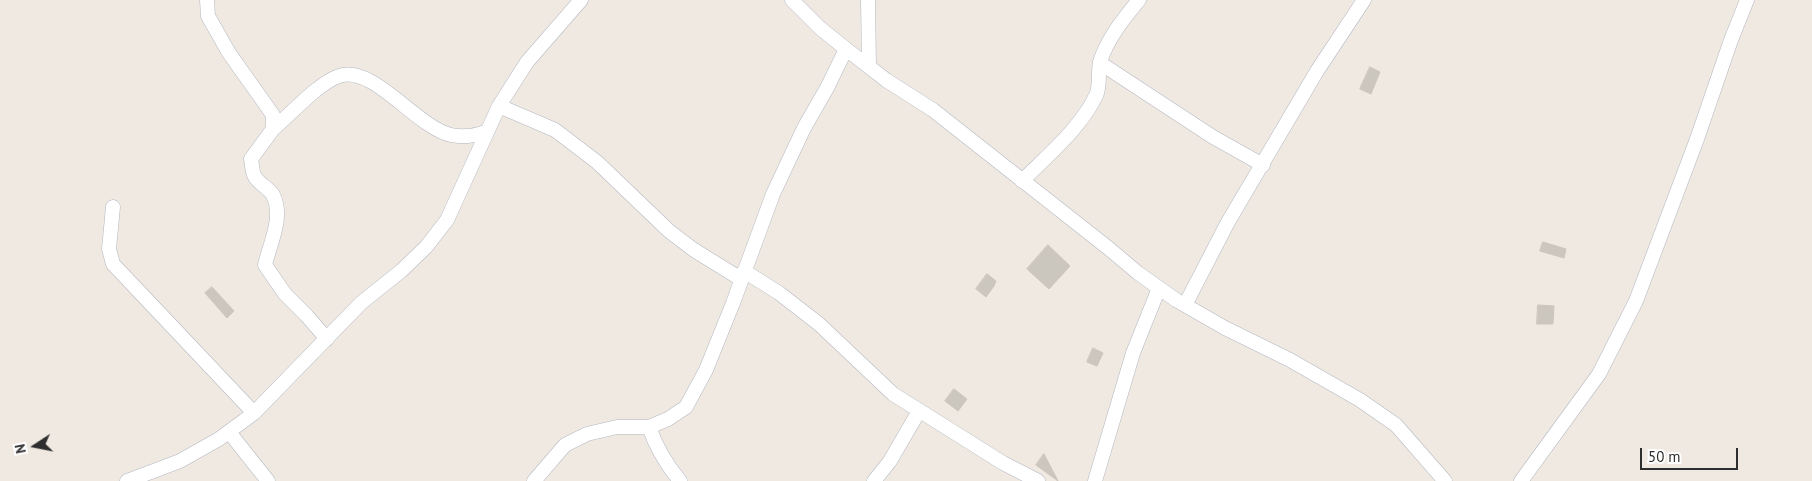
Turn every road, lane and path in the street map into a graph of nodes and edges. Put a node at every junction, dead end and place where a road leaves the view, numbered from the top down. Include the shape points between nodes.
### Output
1 (208, 0) edge
2 (581, 0) edge
3 (792, 0) edge
4 (868, 0) edge
5 (1138, 0) edge
6 (1364, 0) edge
7 (1748, 0) edge
8 (846, 49) junction
9 (1100, 63) junction
10 (869, 66) junction
11 (499, 106) junction
12 (273, 129) junction
13 (485, 132) junction
14 (1263, 165) junction
15 (1022, 181) junction
16 (112, 207) dead end
17 (742, 275) junction
18 (1159, 288) junction
19 (1185, 305) junction
20 (327, 338) junction
21 (919, 411) junction
22 (254, 413) junction
23 (649, 427) junction
24 (229, 432) junction
25 (127, 481) edge
26 (268, 481) edge
27 (534, 481) edge
28 (680, 481) edge
29 (874, 481) edge
30 (1038, 481) edge
31 (1095, 481) edge
32 (1445, 481) edge
33 (1521, 481) edge

1 - 12 street via 208,16 229,53 273,115
2 - 11 street via 527,62
3 - 8 street
4 - 10 street
5 - 9 street via 1120,24
6 - 14 street via 1317,71
7 - 33 street via 1636,301 1599,374
8 - 10 street
8 - 17 street via 777,186
9 - 14 street via 1213,137
9 - 15 street via 1097,92 1089,107 1071,132
10 - 15 street via 933,110
11 - 13 street
11 - 17 street via 555,130 597,162 669,231 694,250
12 - 13 street via 322,85 350,74 380,87 430,126 451,135 469,137
12 - 20 street via 251,159 254,176 272,194 277,210 265,265 284,294
13 - 20 street via 447,220 426,247 360,303
14 - 19 street via 1228,222
15 - 18 street
16 - 22 street via 109,249 113,264
17 - 21 street via 779,293 819,324 893,394
17 - 23 street via 706,370 686,407
18 - 19 street
18 - 31 street via 1133,352
19 - 32 street via 1360,400 1396,425
20 - 22 street
21 - 29 street via 890,461
21 - 30 street
22 - 24 street
23 - 27 street via 616,427 586,434 565,445
23 - 28 street via 659,452
24 - 25 street via 180,460
24 - 26 street

